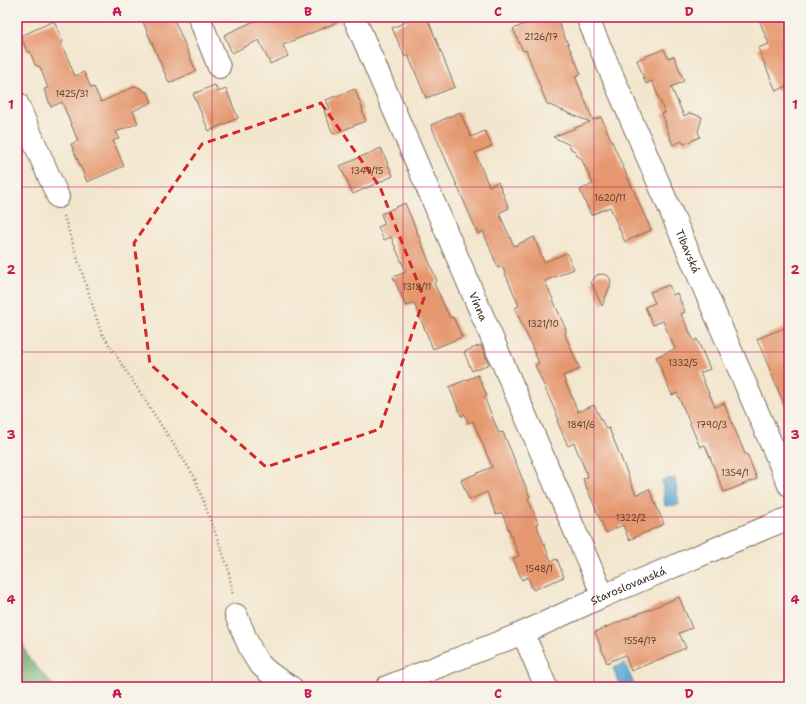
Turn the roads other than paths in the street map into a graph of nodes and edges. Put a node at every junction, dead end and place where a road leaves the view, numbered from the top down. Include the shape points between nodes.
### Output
1 (200, 17) edge
2 (354, 17) edge
3 (587, 17) edge
4 (219, 67) dead end
5 (17, 102) edge
6 (58, 197) road end
7 (789, 485) edge
8 (789, 518) edge
9 (602, 596) junction
10 (236, 615) road end
11 (523, 633) junction
12 (291, 687) edge
13 (387, 687) edge
14 (546, 687) edge

1 - 4 street
2 - 9 street, Vínna
3 - 7 street, Tibavská
5 - 6 street
8 - 9 street, Staroslovanská
9 - 11 street, Staroslovanská
10 - 12 street via 258,662 277,679
11 - 13 street, Staroslovanská
11 - 14 street

